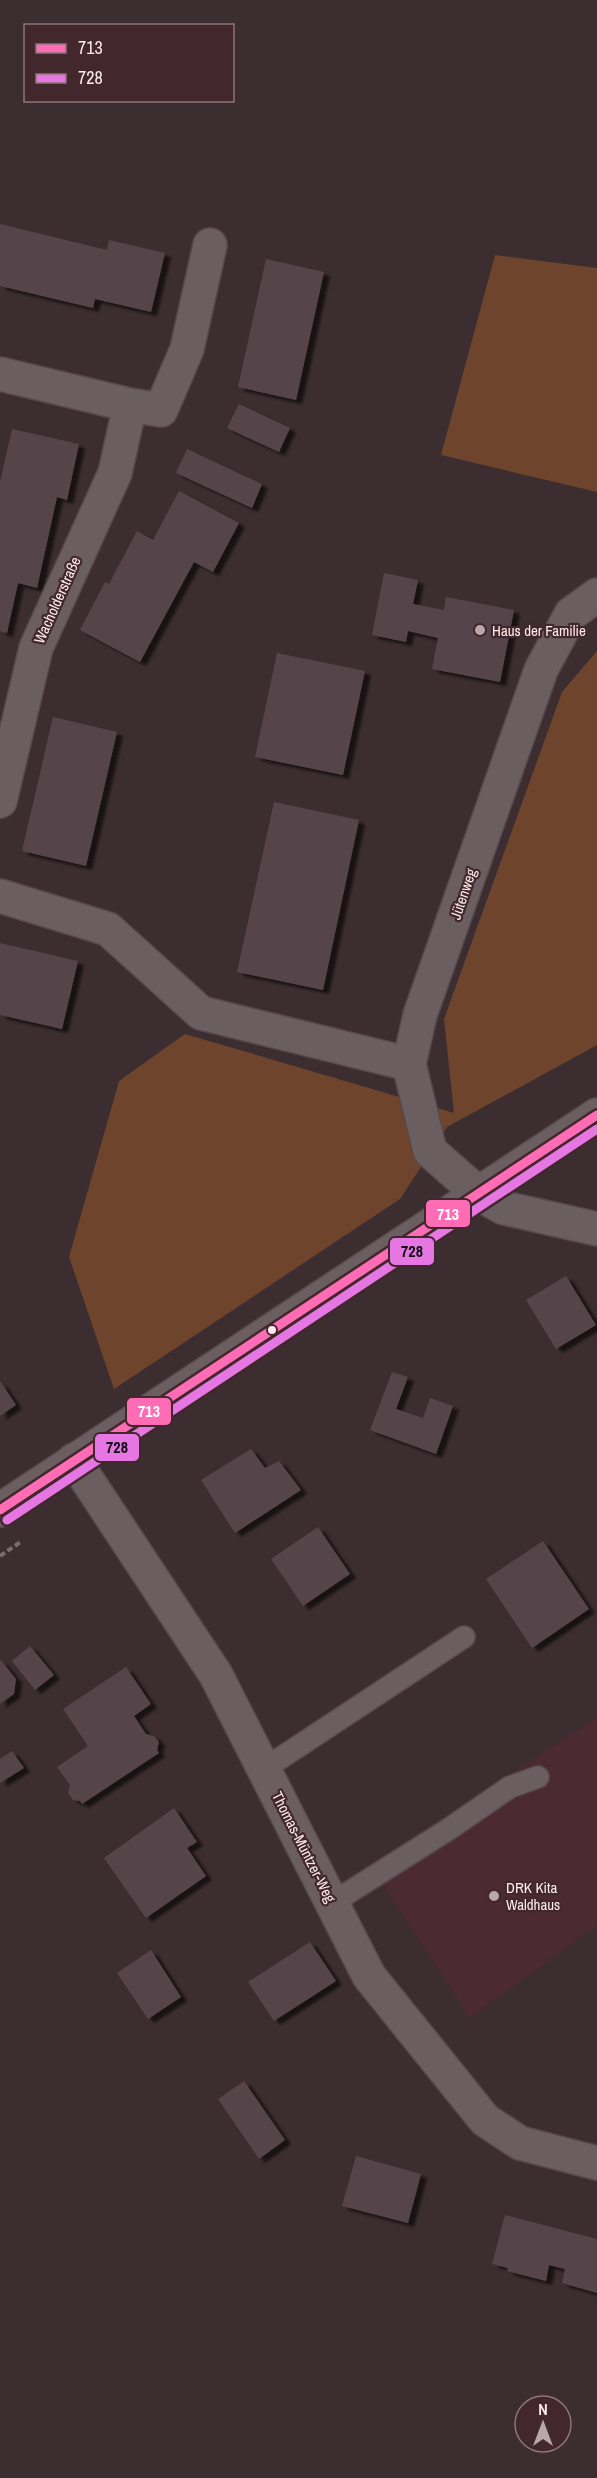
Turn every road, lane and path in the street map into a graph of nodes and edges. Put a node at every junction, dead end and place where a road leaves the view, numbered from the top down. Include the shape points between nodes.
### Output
1 (210, 245) dead end
2 (0, 374) edge
3 (130, 405) junction
4 (597, 595) edge
5 (0, 801) edge
6 (0, 897) edge
7 (408, 1064) junction
8 (597, 1115) edge
9 (479, 1194) junction
10 (597, 1229) edge
11 (74, 1460) junction
12 (0, 1510) edge
13 (464, 1636) dead end
14 (264, 1769) junction
15 (538, 1777) dead end
16 (332, 1903) junction
17 (597, 2163) edge

1 - 3 street via 187,349 161,410
2 - 3 street
3 - 5 street, Wacholderstraße via 115,473 36,648
4 - 7 street, Jütenweg via 571,614 542,670 420,1015
6 - 7 street via 108,928 201,1013
7 - 9 street, Jütenweg via 430,1151
8 - 9 street
9 - 10 street, Jütenweg via 504,1208
9 - 11 street
11 - 12 street
11 - 14 street, Thomas-Müntzer-Weg via 216,1675
13 - 14 lane
14 - 16 street, Thomas-Müntzer-Weg
15 - 16 lane via 510,1787
16 - 17 street, Thomas-Müntzer-Weg via 369,1976 485,2120 520,2143

